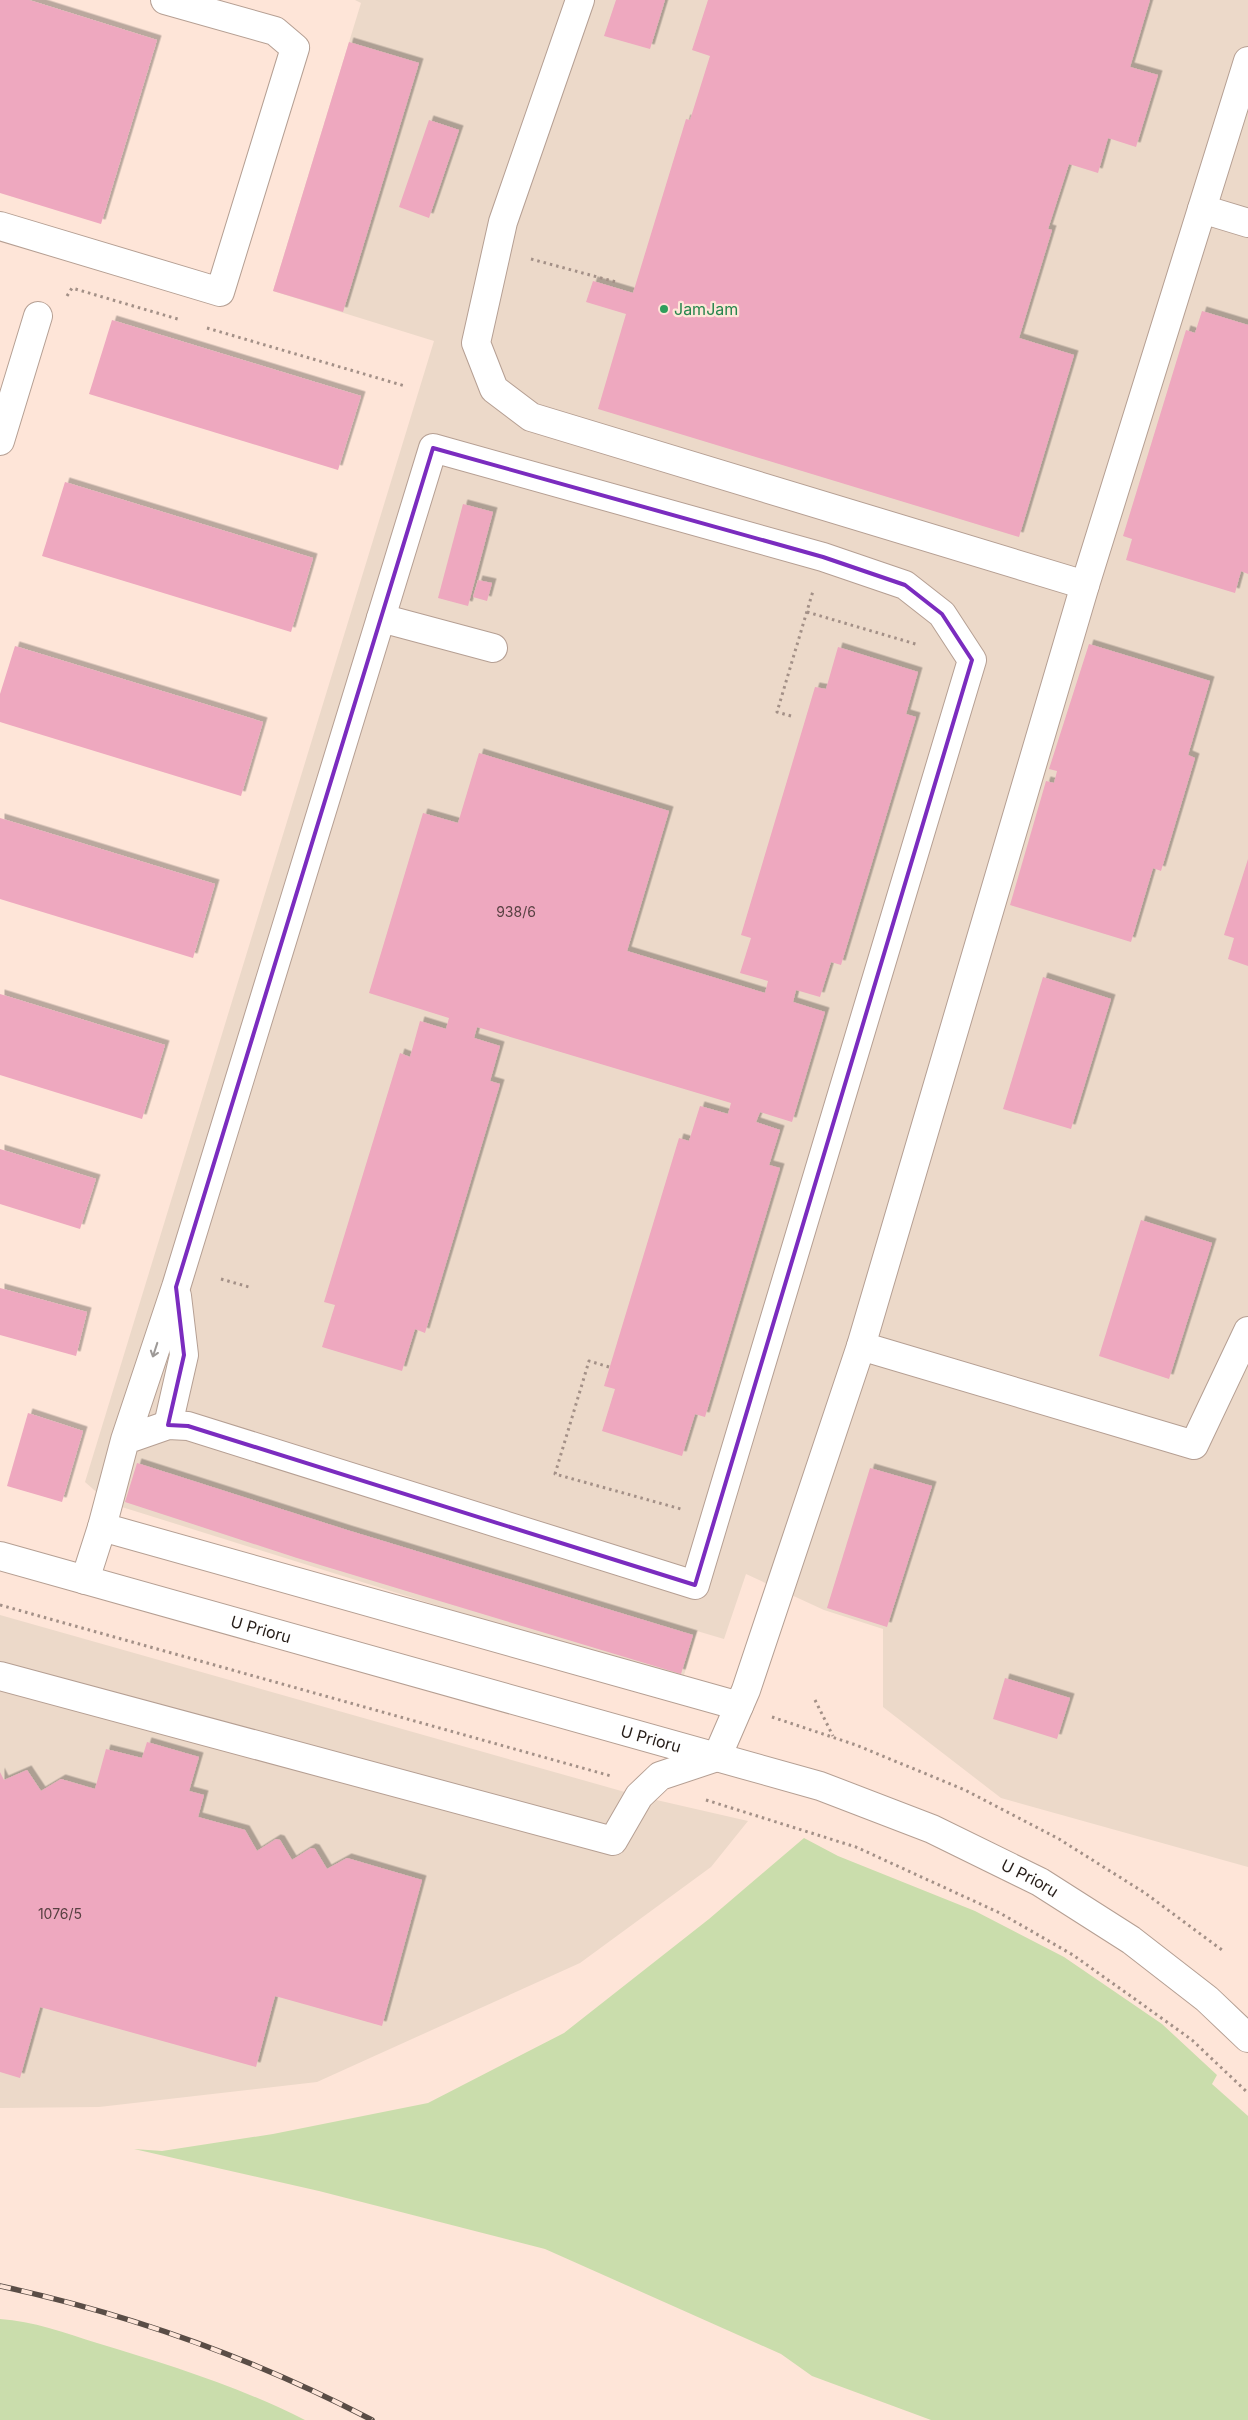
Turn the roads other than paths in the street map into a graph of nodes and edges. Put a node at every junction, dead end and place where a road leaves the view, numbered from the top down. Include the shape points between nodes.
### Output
1 (165, 0) edge
2 (580, 0) edge
3 (1248, 61) edge
4 (1202, 209) junction
5 (1248, 223) edge
6 (0, 226) edge
7 (38, 316) road end
8 (0, 440) edge
9 (1085, 585) junction
10 (381, 618) junction
11 (493, 648) dead end
12 (176, 1287) junction
13 (1248, 1331) edge
14 (861, 1346) junction
15 (168, 1425) junction
16 (125, 1440) junction
17 (102, 1527) junction
18 (0, 1556) edge
19 (85, 1580) junction
20 (0, 1676) edge
21 (739, 1706) junction
22 (717, 1757) junction
23 (1245, 2030) edge

1 - 6 street via 275,31 295,48 220,292
2 - 9 street via 496,250 476,343 494,389 531,417
3 - 4 street
4 - 5 street
4 - 9 street
7 - 8 street
9 - 14 street
10 - 11 street
10 - 12 street
10 - 15 street via 433,448 823,557 905,585 942,614 972,660 696,1585 188,1426
12 - 15 street via 184,1355
12 -> 16 street
13 - 14 street via 1194,1445
14 - 21 street
15 - 16 street
16 - 17 street
17 - 19 street
17 - 21 street
18 - 19 street, U Prioru
19 - 22 street, U Prioru
20 - 22 street via 613,1841 639,1796 660,1776
21 - 22 street
22 - 23 street, U Prioru via 820,1786 932,1828 1040,1882 1131,1940

